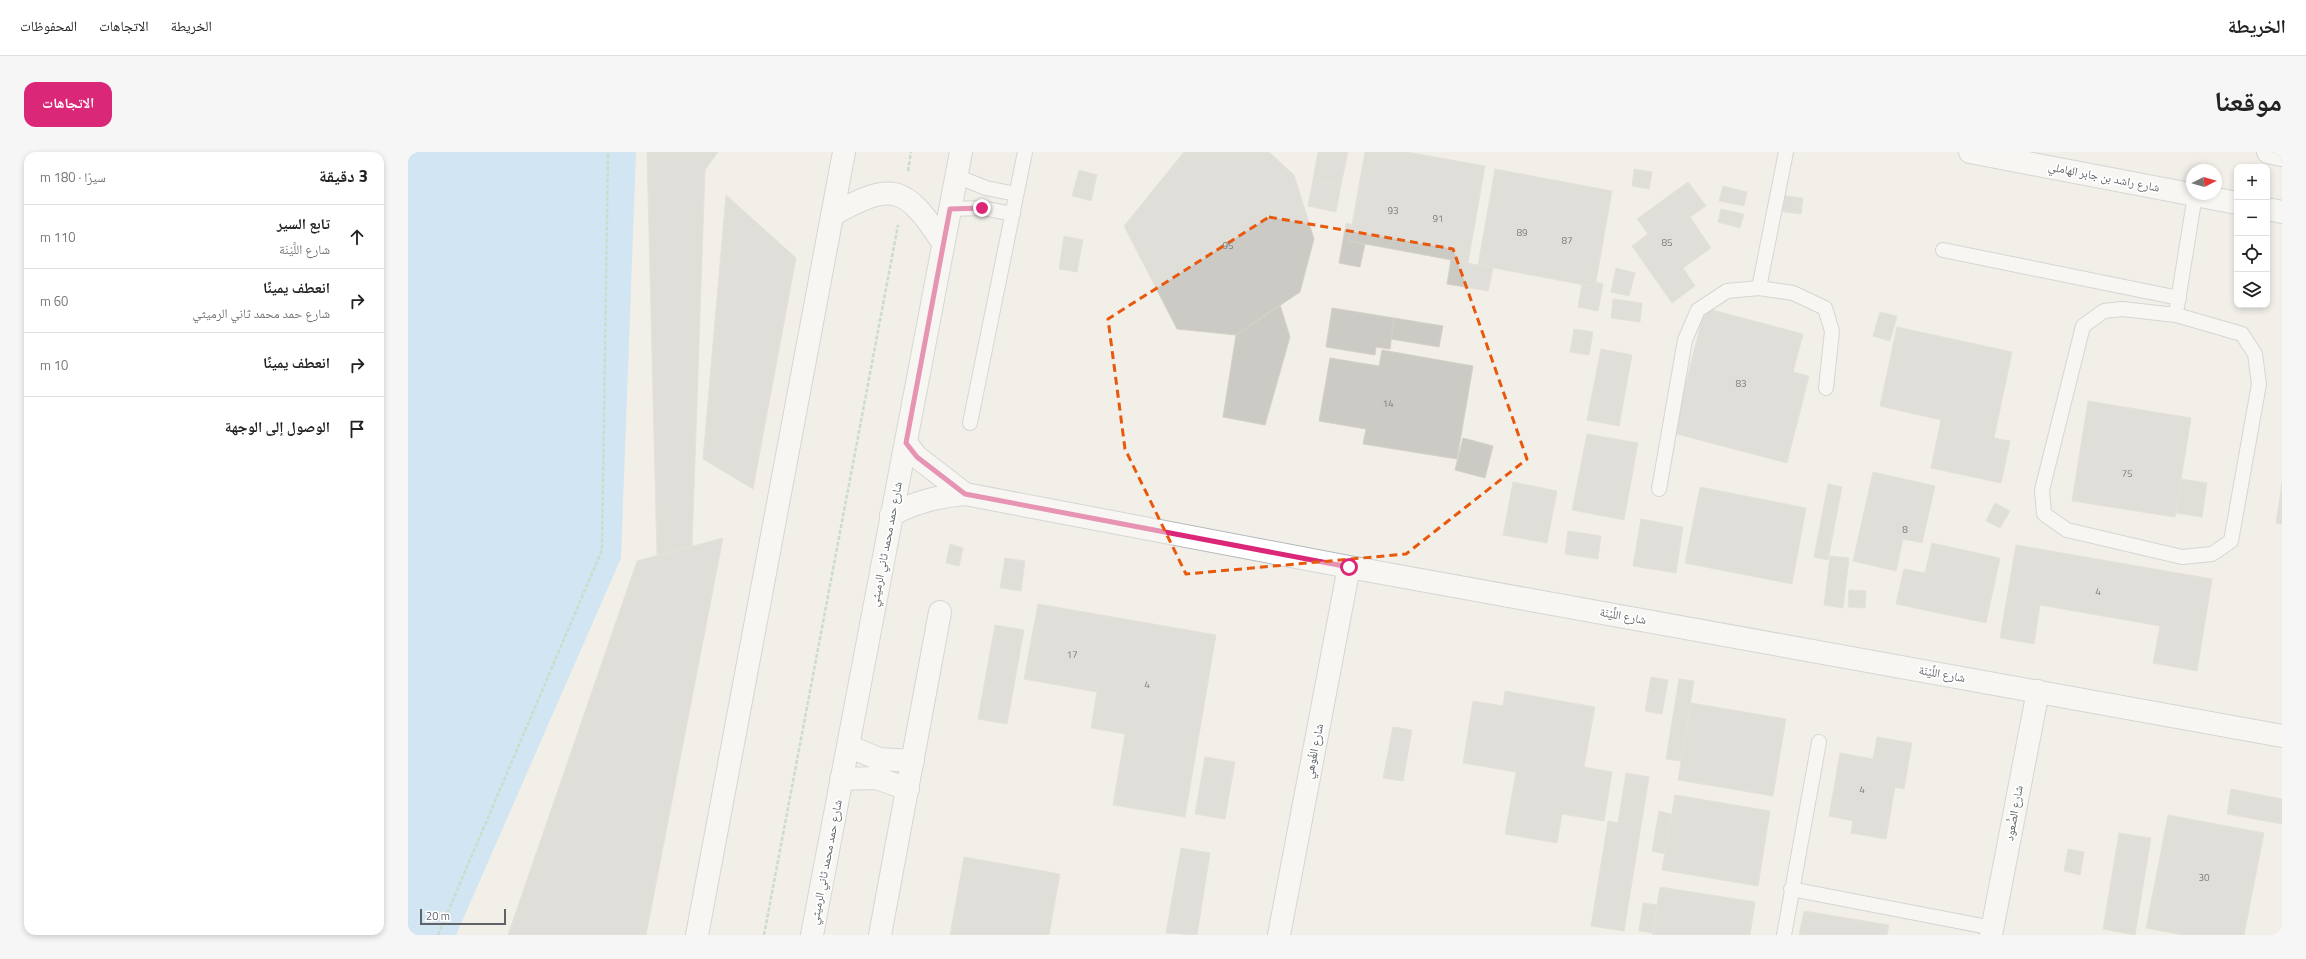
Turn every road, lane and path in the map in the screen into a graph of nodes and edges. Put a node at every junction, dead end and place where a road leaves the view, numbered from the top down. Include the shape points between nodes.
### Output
1 (608, 152) edge
2 (844, 152) edge
3 (911, 152) edge
4 (961, 152) edge
5 (1025, 152) edge
6 (1786, 152) edge
7 (1970, 152) edge
8 (2268, 152) edge
9 (2282, 155) edge
10 (956, 176) junction
11 (2186, 193) edge
12 (1016, 194) junction
13 (903, 196) junction
14 (2194, 200) edge
15 (2221, 200) edge
16 (2234, 202) edge
17 (950, 209) junction
18 (2270, 210) edge
19 (2282, 212) edge
20 (1013, 214) junction
21 (832, 216) junction
22 (943, 244) junction
23 (1943, 250) dead end
24 (1758, 288) junction
25 (2179, 298) junction
26 (2176, 315) junction
27 (1826, 388) dead end
28 (970, 423) dead end
29 (906, 443) junction
30 (1658, 489) dead end
31 (965, 494) junction
32 (891, 515) junction
33 (1349, 567) junction
34 (940, 612) dead end
35 (2038, 691) junction
36 (2282, 736) edge
37 (1819, 742) dead end
38 (848, 746) junction
39 (913, 761) junction
40 (841, 779) junction
41 (908, 789) junction
42 (1791, 889) junction
43 (1992, 931) edge
44 (438, 935) edge
45 (697, 935) edge
46 (764, 935) edge
47 (812, 935) edge
48 (880, 935) edge
49 (1279, 935) edge
50 (1784, 935) edge

1 - 44 path via 602,550
2 - 21 street
3 - 13 path
4 - 10 street, شارع حمد محمد ثاني الرميثي
5 - 12 lane
6 - 24 lane
7 - 11 street, شارع راشد بن جابر الهاملي
8 - 9 street
10 - 12 lane via 986,188
10 - 17 street, شارع حمد محمد ثاني الرميثي
12 - 20 lane
13 - 21 street via 874,194
13 - 22 street via 916,205
13 - 46 path
14 - 25 lane
15 - 16 street, شارع راشد بن جابر الهاملي
17 - 20 lane via 982,208
17 - 22 street, شارع حمد محمد ثاني الرميثي
18 - 19 street
20 - 28 lane
21 - 45 street
22 - 29 street, شارع حمد محمد ثاني الرميثي
23 - 25 lane
24 - 27 lane via 1793,293 1825,308 1832,331
24 - 30 lane via 1727,291 1698,310 1685,340
25 - 26 lane
26 - 26 lane via 2242,334 2255,354 2259,384 2231,542 2212,554 2182,557 2067,530 2044,514 2042,490 2083,326 2104,311 2122,309
29 - 31 street, شارع اللَّيْنَة via 917,457
29 - 32 street, شارع حمد محمد ثاني الرميثي
31 - 32 street, شارع اللَّيْنَة via 926,500
31 - 33 street, شارع اللَّيْنَة
32 - 38 street, شارع حمد محمد ثاني الرميثي
33 - 35 street, شارع اللَّيْنَة
33 - 49 street, شارع الغُوهي
34 - 39 street
35 - 36 street, شارع اللَّيْنَة
35 - 43 street, شارع الصُّعود
37 - 42 lane
38 - 39 street via 879,759
38 - 40 street, شارع حمد محمد ثاني الرميثي
39 - 41 street
40 - 41 street via 876,778
40 - 47 street, شارع حمد محمد ثاني الرميثي
41 - 48 street
42 - 43 lane
42 - 50 lane

